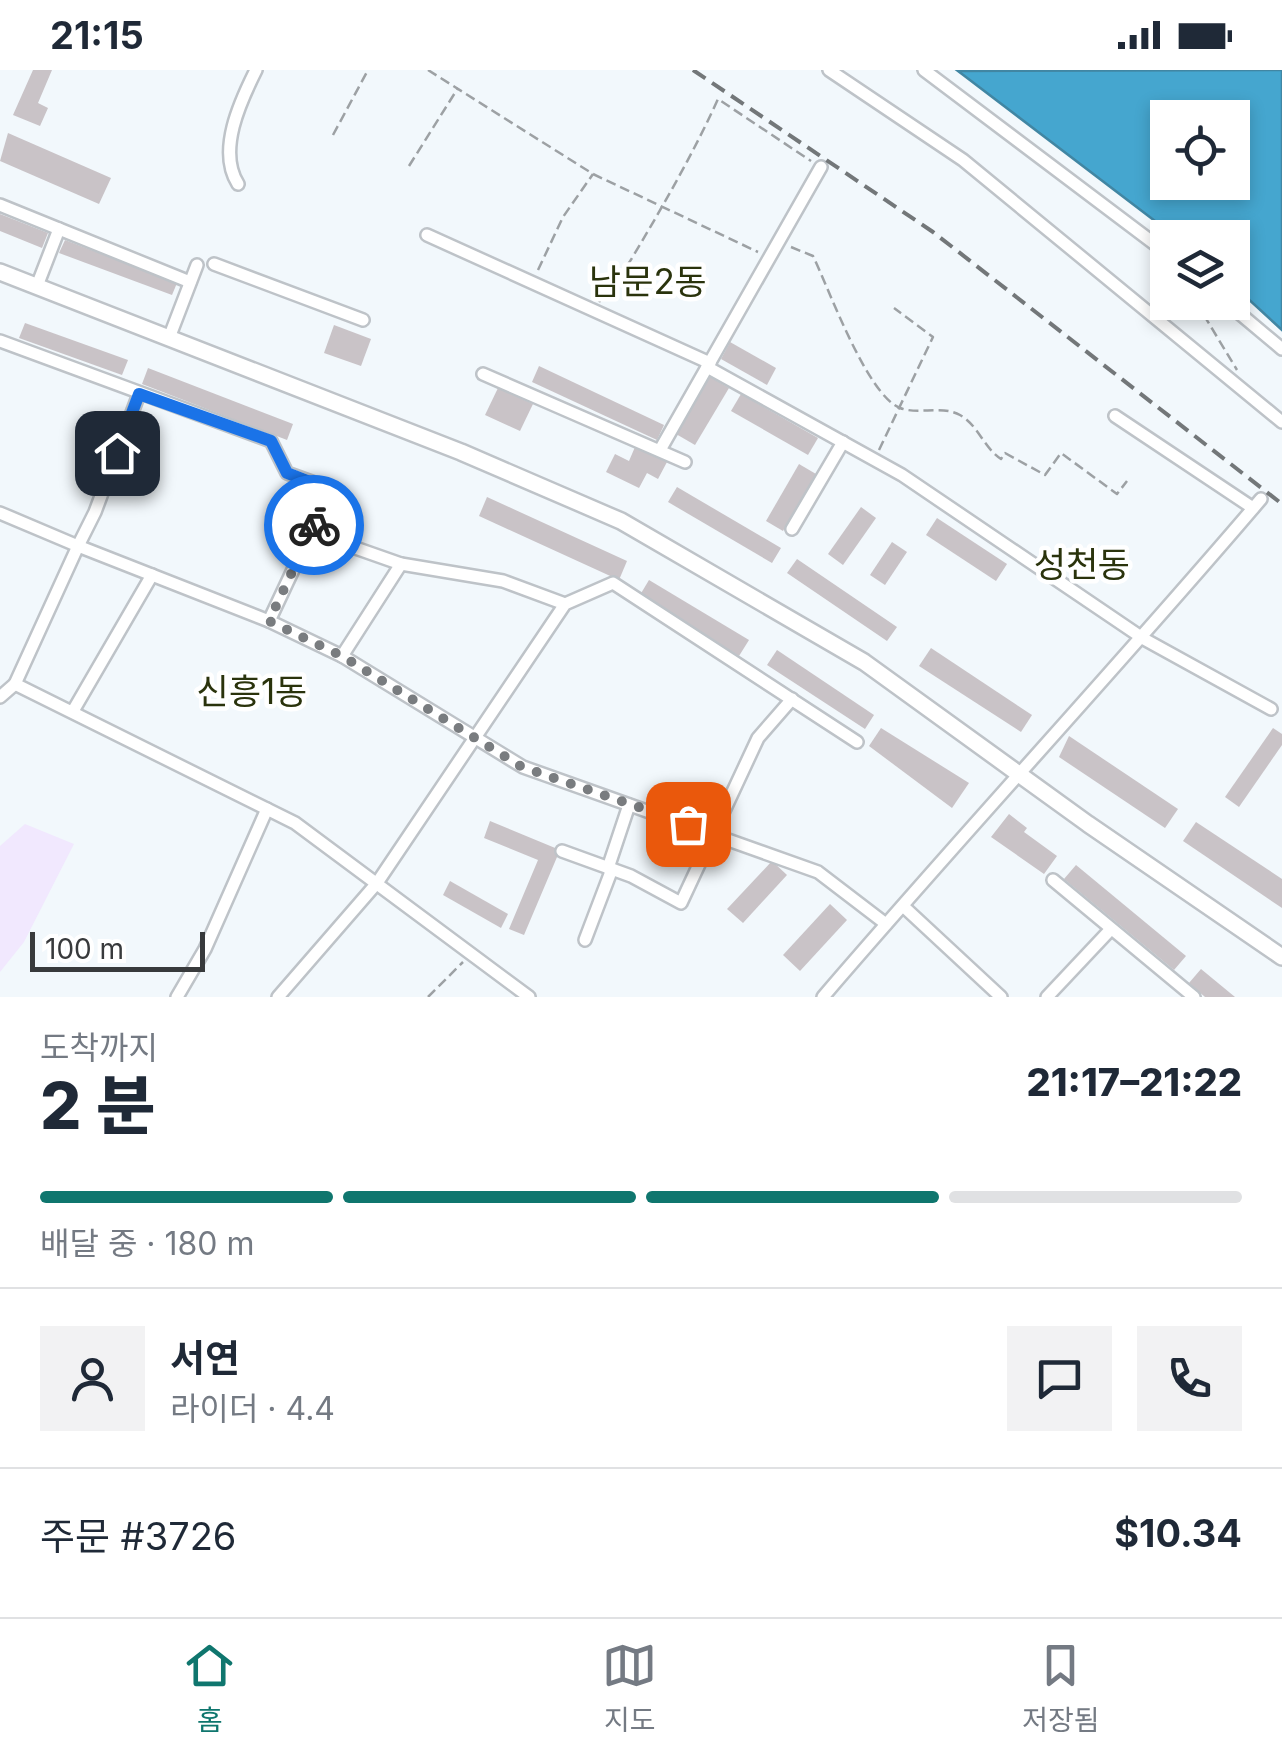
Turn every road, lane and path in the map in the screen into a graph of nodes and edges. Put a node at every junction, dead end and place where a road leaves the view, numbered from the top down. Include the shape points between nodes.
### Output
1 (256, 70) edge
2 (368, 70) edge
3 (428, 70) edge
4 (829, 70) edge
5 (924, 70) edge
6 (458, 88) junction
7 (332, 134) dead end
8 (409, 166) dead end
9 (821, 167) joint
10 (594, 174) junction
11 (238, 184) dead end
12 (0, 205) edge
13 (658, 207) junction
14 (59, 229) junction
15 (428, 235) dead end
16 (1150, 240) edge
17 (778, 242) junction
18 (769, 257) junction
19 (214, 264) dead end
20 (197, 265) dead end
21 (0, 272) edge
22 (533, 281) junction
23 (190, 282) junction
24 (37, 286) junction
25 (894, 308) dead end
26 (594, 310) junction
27 (363, 320) dead end
28 (1207, 320) edge
29 (1247, 320) edge
30 (169, 338) junction
31 (0, 341) edge
32 (1282, 349) edge
33 (708, 365) junction
34 (483, 374) dead end
35 (139, 394) junction
36 (1254, 398) junction
37 (900, 408) junction
38 (1115, 416) dead end
39 (1282, 422) edge
40 (843, 442) junction
41 (660, 450) junction
42 (874, 460) junction
43 (685, 462) dead end
44 (1127, 481) dead end
45 (0, 513) edge
46 (792, 529) dead end
47 (310, 532) junction
48 (78, 546) junction
49 (401, 564) junction
50 (152, 575) junction
51 (565, 604) junction
52 (269, 621) junction
53 (1144, 639) junction
54 (342, 656) junction
55 (15, 684) junction
56 (0, 697) edge
57 (792, 699) junction
58 (1271, 709) dead end
59 (73, 711) junction
60 (476, 740) junction
61 (857, 742) dead end
62 (1018, 774) junction
63 (629, 804) junction
64 (267, 808) junction
65 (717, 833) junction
66 (562, 851) dead end
67 (610, 868) junction
68 (1053, 880) dead end
69 (377, 883) junction
70 (903, 906) junction
71 (886, 924) junction
72 (1112, 929) junction
73 (585, 940) dead end
74 (472, 954) junction
75 (1282, 957) edge
76 (176, 997) edge
77 (278, 997) edge
78 (428, 997) edge
79 (530, 997) edge
80 (823, 997) edge
81 (1001, 997) edge
82 (1048, 997) edge
83 (1194, 997) edge

1 - 11 street via 228,156
2 - 7 path
3 - 6 path
4 - 36 street via 963,160
5 - 16 street
6 - 8 path
6 - 10 path
9 - 13 path via 718,100 689,162
9 - 17 street
10 - 13 path
10 - 22 path via 563,217
12 - 14 street
13 - 18 path
13 - 26 path via 631,260
14 - 23 street
14 - 24 street
15 - 22 street
17 - 18 street
17 - 37 path via 813,256 880,390
18 - 33 street
19 - 27 street
20 - 23 street
21 - 24 main road
22 - 26 street
23 - 30 street
24 - 30 main road
25 - 37 path via 932,338
26 - 33 street
28 - 36 path
29 - 32 street
30 - 62 main road via 621,521 864,662
31 - 35 street
33 - 40 street
33 - 41 street
34 - 41 street
35 - 47 street via 271,441 287,473 331,490
35 - 48 street
36 - 39 street
37 - 42 path
37 - 44 path via 956,412 985,448 1045,475 1061,453 1117,494
38 - 53 street via 1258,504
40 - 42 street
40 - 46 street
41 - 43 street
42 - 53 street
45 - 48 street
47 - 49 street
47 - 52 street
48 - 50 street
48 - 55 street
49 - 51 street via 503,581
49 - 54 street
50 - 52 street
50 - 59 street
51 - 57 street via 613,583
51 - 60 street
52 - 54 street
53 - 58 street
53 - 62 street
54 - 60 street
55 - 56 street
55 - 59 street
57 - 61 street
57 - 65 street via 758,738
59 - 64 street
60 - 63 street via 522,767
60 - 69 street
62 - 70 street
62 - 75 main road
63 - 65 street
63 - 67 street
64 - 69 street
64 - 76 street
65 - 67 street via 681,903
65 - 71 street via 818,872
66 - 67 street
67 - 73 street
68 - 72 street
69 - 74 street
69 - 77 street
70 - 71 street
70 - 81 street
71 - 80 street
72 - 82 street
72 - 83 street
74 - 78 path
74 - 79 street

